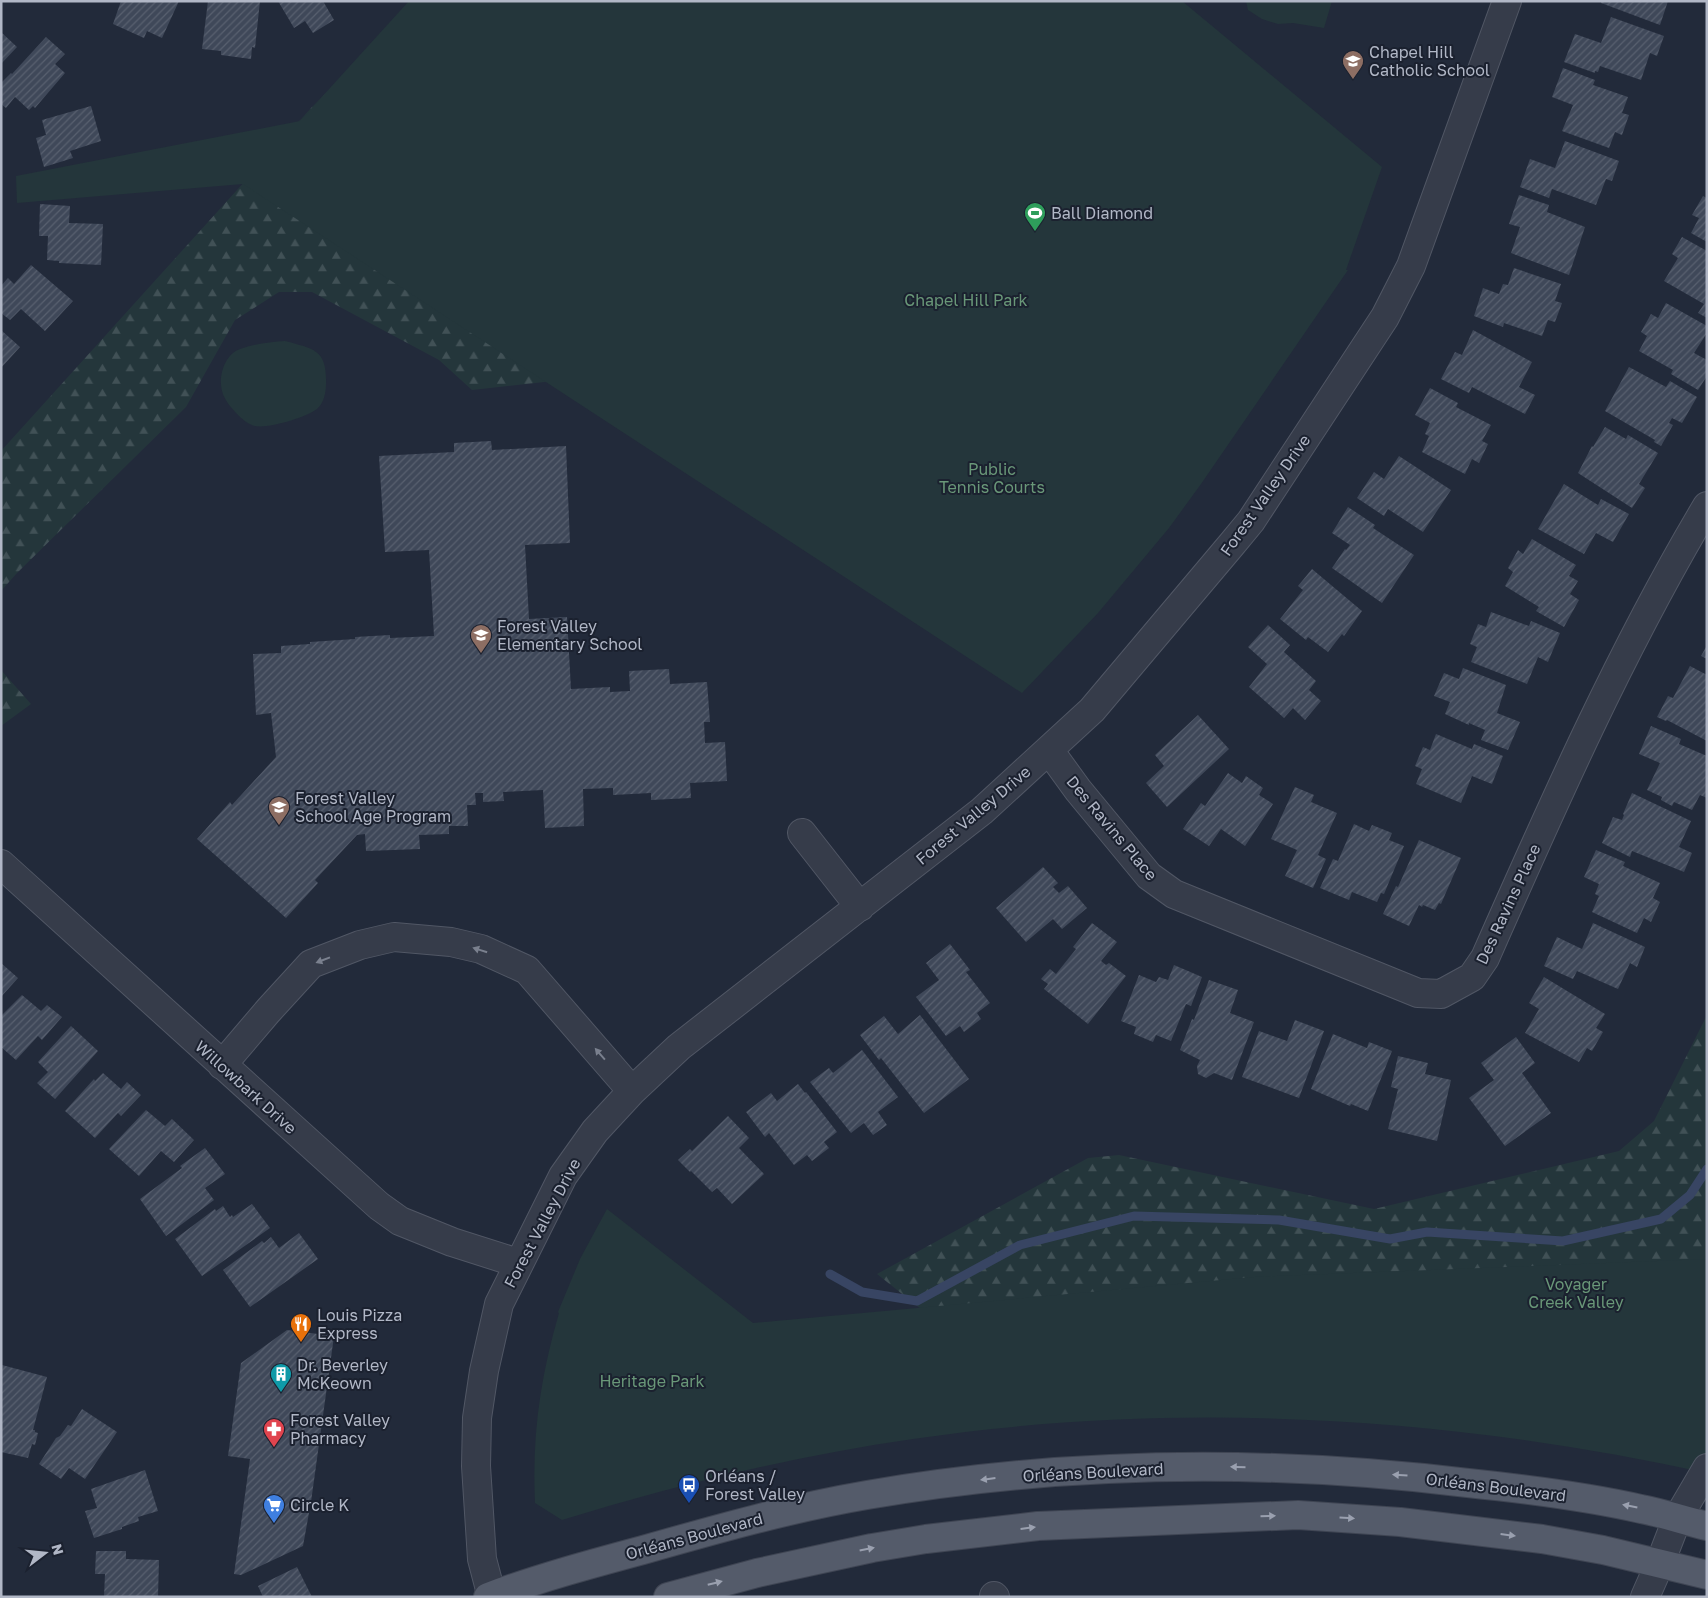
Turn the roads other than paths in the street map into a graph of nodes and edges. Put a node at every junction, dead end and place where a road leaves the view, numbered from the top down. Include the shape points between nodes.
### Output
1 (1507, 1) edge
2 (1707, 506) edge
3 (1049, 750) junction
4 (802, 833) dead end
5 (1, 864) edge
6 (860, 907) junction
7 (222, 1065) junction
8 (632, 1091) junction
9 (518, 1263) junction
10 (1707, 1468) edge
11 (1677, 1519) junction
12 (1707, 1526) edge
13 (1660, 1563) junction
14 (1707, 1575) edge
15 (491, 1596) edge
16 (668, 1597) edge
17 (1645, 1597) edge

1 - 3 street, Forest Valley Drive via 1411,266 1384,317 1251,521 1092,710
2 - 3 street, Des Ravins Place via 1621,660 1485,958 1472,977 1441,994 1418,993 1174,894 1149,876
3 - 6 street, Forest Valley Drive via 982,811
4 - 6 street
5 - 7 street, Willowbark Drive
6 - 8 street, Forest Valley Drive via 679,1047
8 -> 7 street via 527,970 482,949 451,942 394,937 360,945 311,964
7 - 9 street, Willowbark Drive via 359,1190 400,1221
8 - 9 street, Forest Valley Drive via 595,1131 563,1176
9 - 15 street, Forest Valley Drive via 499,1304 477,1418 480,1535
10 - 11 street
11 - 12 main road, Orléans Boulevard
11 - 13 street
11 -> 15 main road, Orléans Boulevard via 1598,1500 1410,1476 1242,1467 1084,1471 938,1484 798,1509 729,1525
13 - 14 main road
16 -> 13 main road via 757,1572 926,1539 1038,1526 1204,1518 1298,1515 1400,1522 1542,1539
13 - 17 street

